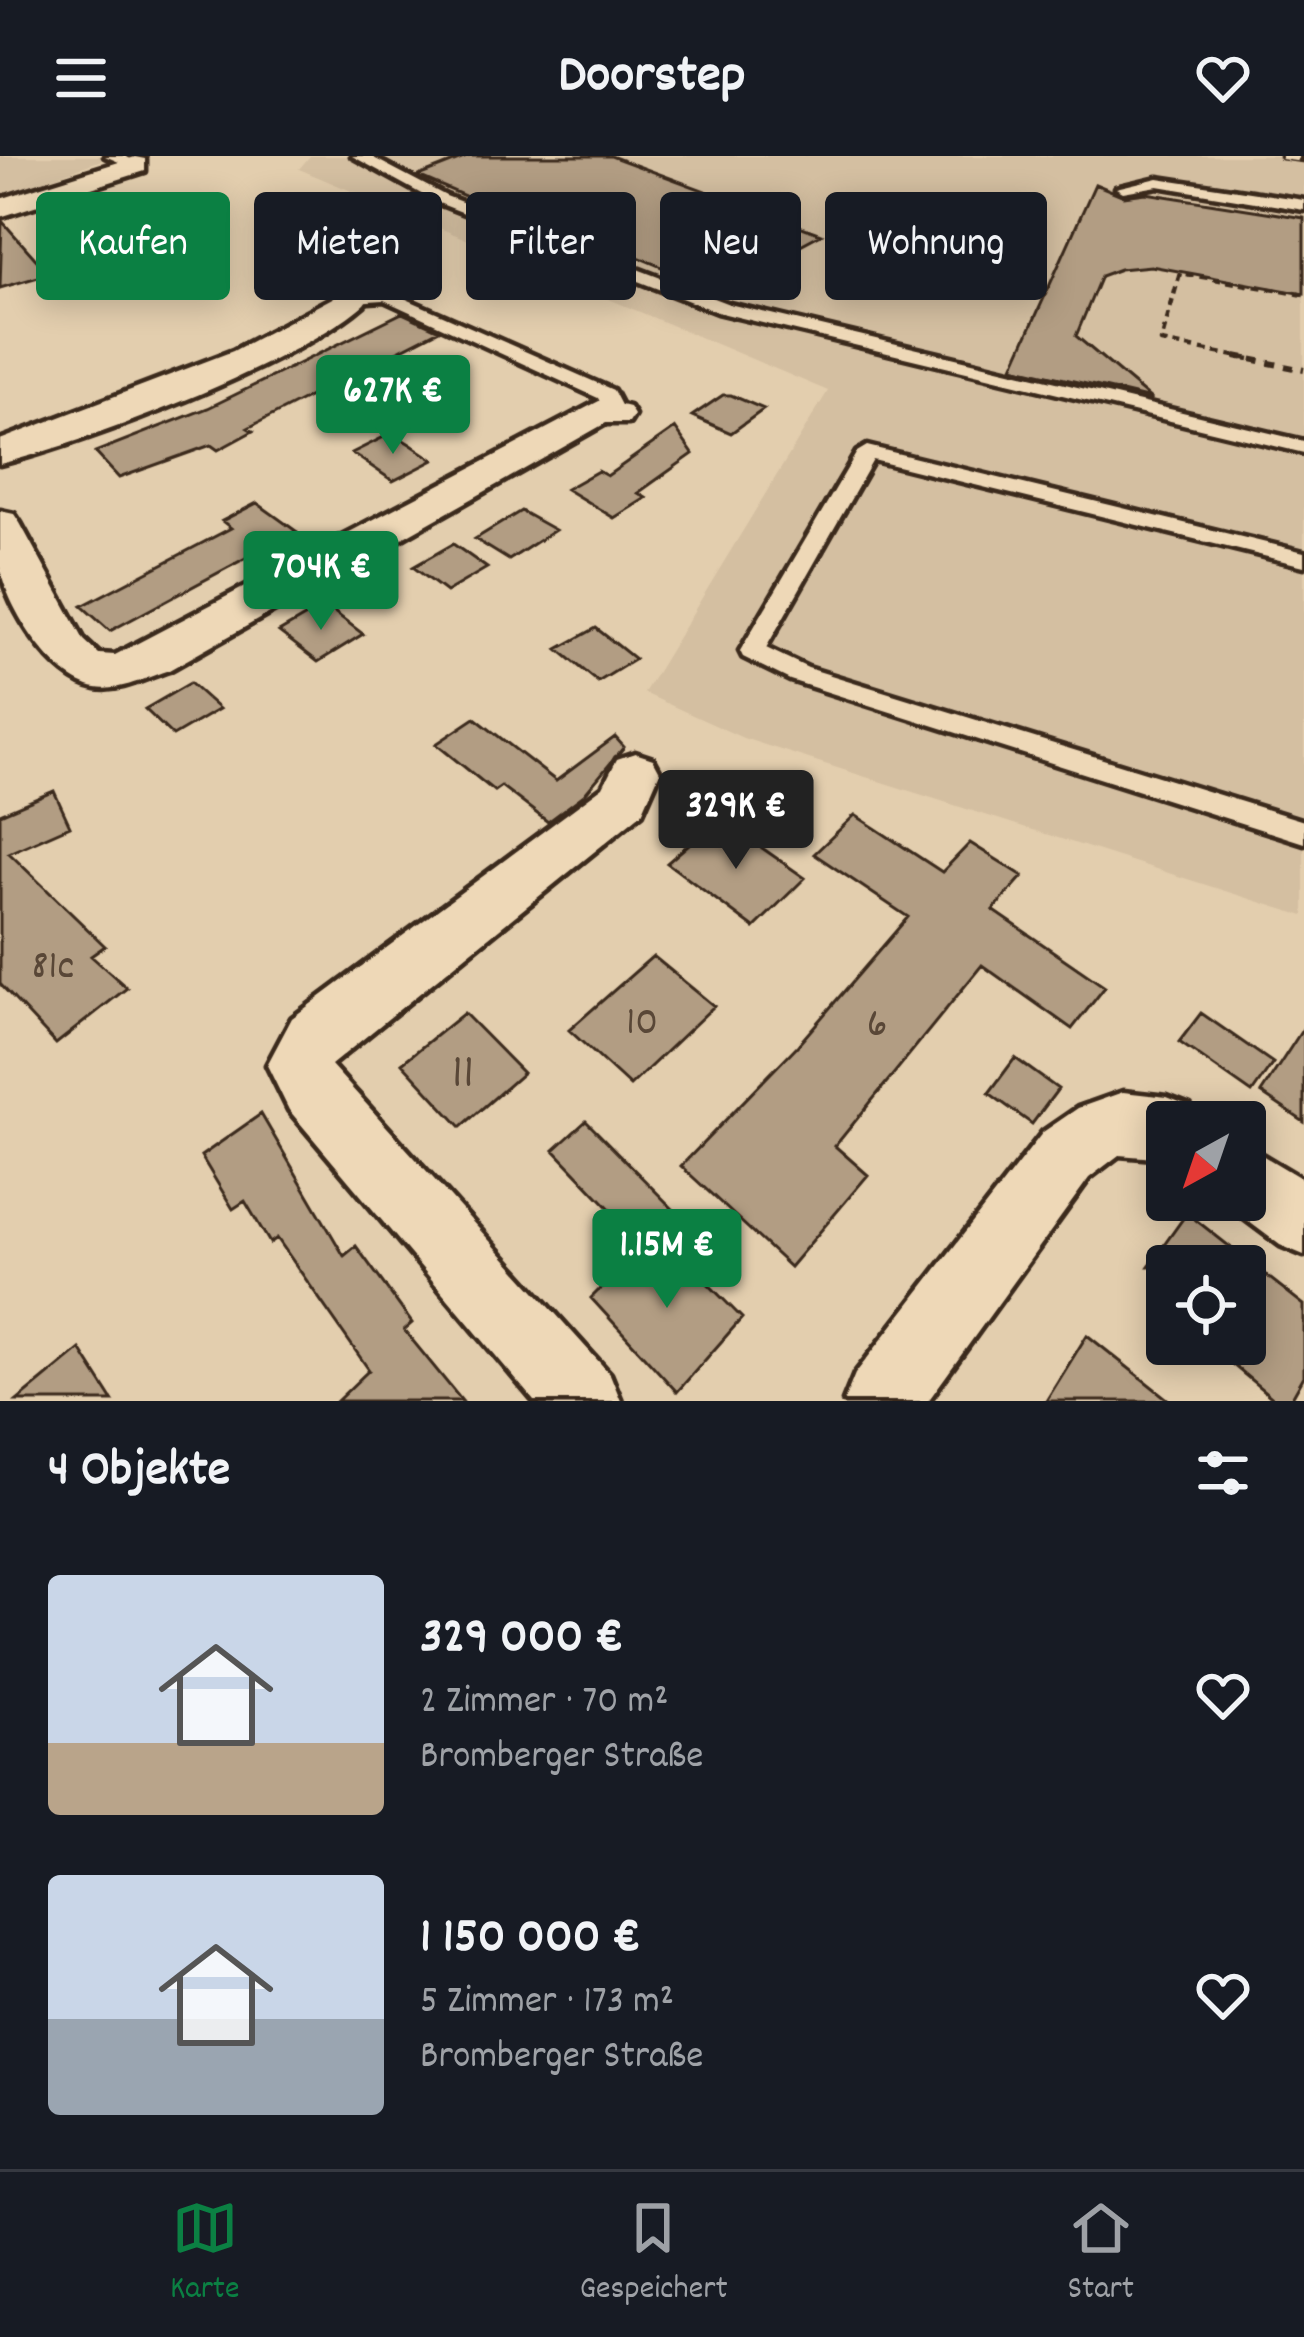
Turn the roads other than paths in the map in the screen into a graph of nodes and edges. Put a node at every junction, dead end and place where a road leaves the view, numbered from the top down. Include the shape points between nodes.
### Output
1 (366, 157) edge
2 (123, 161) edge
3 (1123, 188) dead end
4 (1304, 205) edge
5 (0, 208) edge
6 (349, 300) edge
7 (397, 300) edge
8 (616, 415) joint
9 (1304, 447) edge
10 (0, 454) edge
11 (0, 523) edge
12 (1304, 559) edge
13 (634, 772) dead end
14 (1304, 832) edge
15 (1146, 1123) edge
16 (1266, 1193) edge
17 (1304, 1221) edge
18 (583, 1401) edge
19 (882, 1401) edge

1 - 9 lane via 442,199 723,308
2 - 5 street
3 - 4 lane via 1158,182
6 - 10 street via 225,366
7 - 8 lane via 606,394
8 - 11 street via 601,411 153,659 100,674 62,647
12 - 14 lane via 867,452 752,651 800,674
13 - 18 street via 624,799 314,1038 298,1065 310,1089
15 - 19 street via 1098,1127 1066,1155
16 - 17 street

